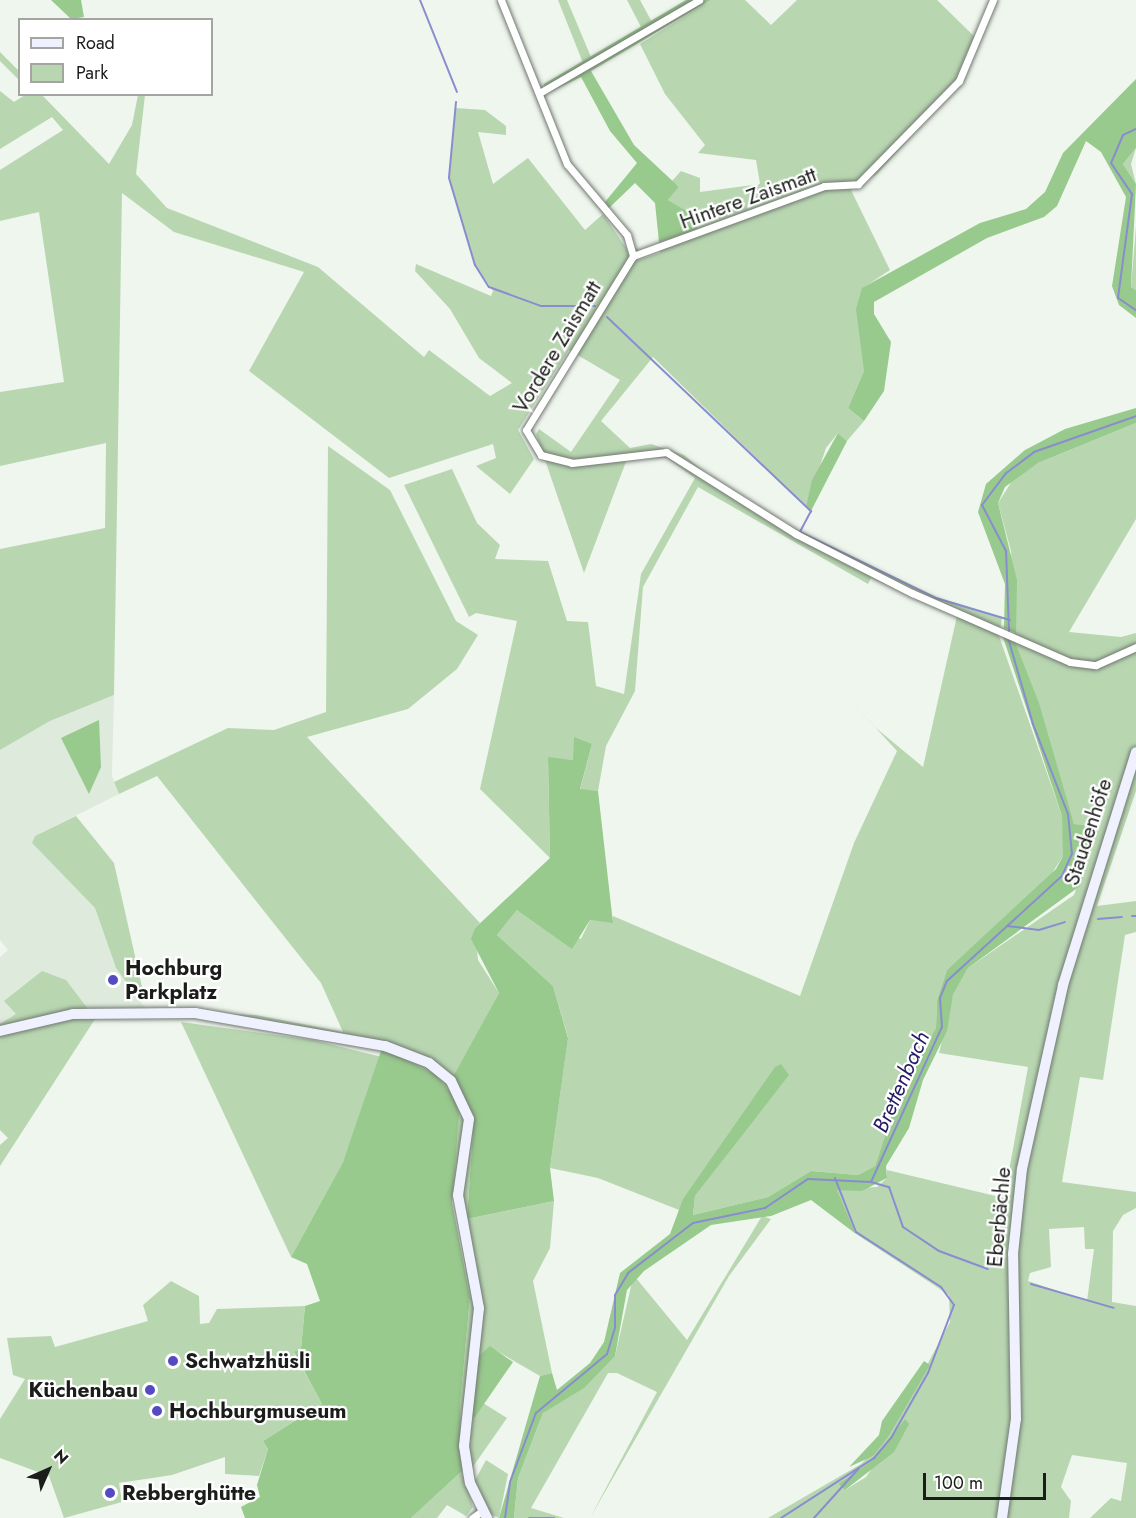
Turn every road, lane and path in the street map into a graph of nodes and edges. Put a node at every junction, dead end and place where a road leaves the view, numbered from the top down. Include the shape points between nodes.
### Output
1 (501, 0) edge
2 (699, 0) edge
3 (993, 0) edge
4 (541, 92) junction
5 (633, 256) junction
6 (1136, 647) edge
7 (1136, 752) edge
8 (1079, 925) joint
9 (0, 1031) edge
10 (485, 1514) edge
11 (472, 1518) edge
12 (1002, 1518) edge

1 - 4 street
2 - 4 street
3 - 5 street, Hintere Zaismatt via 959,81 858,184 824,186
4 - 5 street via 567,164 627,235
5 - 6 street, Vordere Zaismatt via 526,430 541,454 572,463 666,452 796,534 912,593 1084,666 1110,662
7 - 8 street, Staudenhöfe
8 - 12 street, Eberbächle via 1018,1198 1013,1264 1016,1419
9 - 10 street via 73,1014 195,1013 385,1046 444,1074 458,1090 469,1119 458,1195 479,1308 465,1462
10 - 11 street

